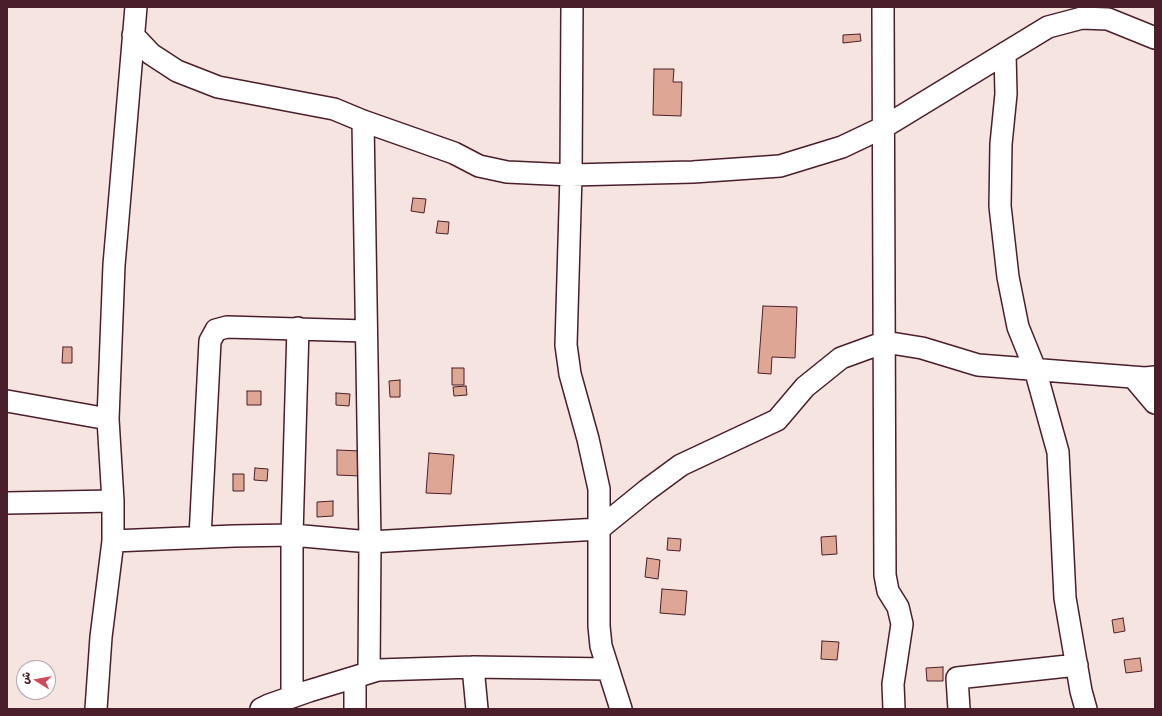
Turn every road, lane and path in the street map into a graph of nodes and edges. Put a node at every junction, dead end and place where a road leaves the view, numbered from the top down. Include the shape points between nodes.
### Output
1 (136, 7) edge
2 (572, 7) edge
3 (883, 7) edge
4 (133, 35) junction
5 (1155, 38) edge
6 (1005, 53) junction
7 (363, 121) junction
8 (884, 127) junction
9 (571, 175) junction
10 (298, 328) junction
11 (366, 331) junction
12 (885, 342) junction
13 (1036, 369) junction
14 (1132, 377) junction
15 (1155, 377) edge
16 (7, 401) edge
17 (1155, 403) edge
18 (108, 419) junction
19 (113, 501) junction
20 (7, 503) edge
21 (599, 529) junction
22 (292, 535) junction
23 (200, 537) junction
24 (113, 541) junction
25 (370, 542) junction
26 (1077, 665) junction
27 (473, 667) junction
28 (608, 669) junction
29 (362, 674) junction
30 (292, 696) junction
31 (96, 709) edge
32 (261, 709) edge
33 (355, 709) edge
34 (477, 709) edge
35 (620, 709) edge
36 (894, 709) edge
37 (959, 709) edge
38 (1086, 709) edge

1 - 4 street
2 - 9 street
3 - 8 street
4 - 7 street via 150,54 178,70 218,87 334,109
4 - 18 street via 114,265
5 - 6 street via 1108,19 1082,18 1048,27
6 - 8 street
6 - 13 street via 1006,94 1001,144 1000,206 1008,277 1018,327
7 - 9 street via 454,153 479,166 507,172
7 - 11 street
8 - 9 street via 842,147 780,166 694,172
8 - 12 street
9 - 21 street via 566,346 570,374 599,489
10 - 11 street
10 - 22 street
10 - 23 street via 226,327 216,330 210,341
11 - 25 street
12 - 13 street via 922,348 978,365
12 - 21 street via 841,358 805,387 777,420 681,465
12 - 36 street via 885,575 888,591 898,607 902,624 894,684
13 - 14 street
13 - 26 street via 1058,452 1065,598
14 - 15 street
14 - 17 street
16 - 18 street
18 - 19 street
19 - 20 street
19 - 24 street
21 - 25 street
21 - 28 street via 599,626 601,646
22 - 23 street
22 - 25 street
22 - 30 street
23 - 24 street
24 - 31 street via 101,637
25 - 29 street
26 - 37 street via 957,678
26 - 38 street
27 - 28 street
27 - 29 street via 378,670
27 - 34 street
28 - 35 street
29 - 30 street
29 - 33 street
30 - 32 street

